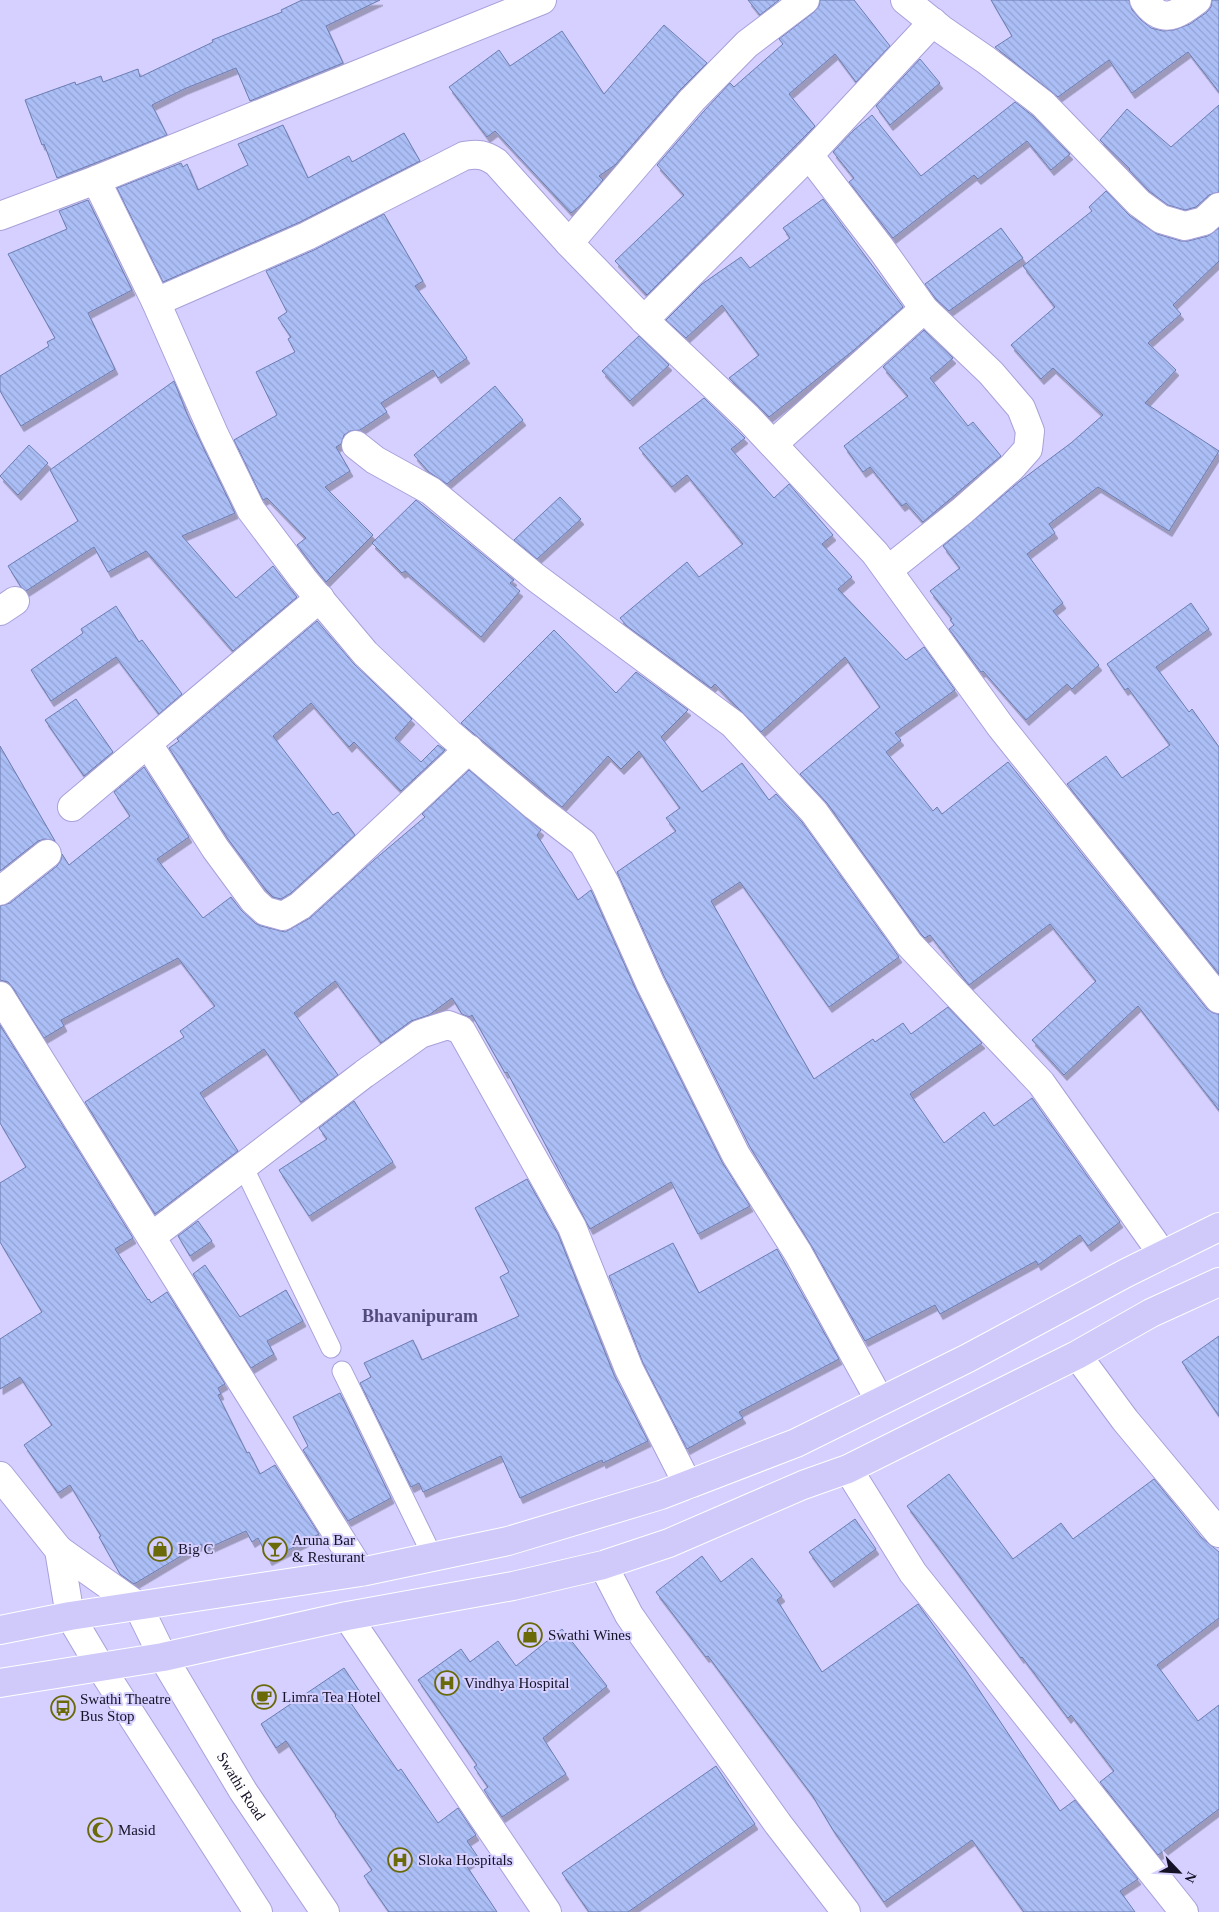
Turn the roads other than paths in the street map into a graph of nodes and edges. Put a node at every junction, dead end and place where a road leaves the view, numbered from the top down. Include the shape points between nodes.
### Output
1 (542, 0) edge
2 (805, 0) edge
3 (905, 0) edge
4 (1144, 0) edge
5 (1197, 0) edge
6 (933, 22) junction
7 (809, 155) junction
8 (96, 180) junction
9 (1219, 207) edge
10 (0, 216) edge
11 (569, 243) junction
12 (156, 302) junction
13 (924, 309) junction
14 (644, 320) junction
15 (773, 444) junction
16 (356, 445) dead end
17 (888, 570) junction
18 (320, 598) junction
19 (148, 744) junction
20 (469, 749) junction
21 (72, 807) dead end
22 (47, 854) dead end
23 (0, 891) edge
24 (0, 996) edge
25 (1219, 999) edge
26 (243, 1166) junction
27 (1219, 1227) edge
28 (150, 1237) junction
29 (1163, 1255) junction
30 (1219, 1282) edge
31 (331, 1348) dead end
32 (1077, 1355) junction
33 (342, 1371) dead end
34 (880, 1401) junction
35 (848, 1469) junction
36 (0, 1476) edge
37 (688, 1485) junction
38 (1219, 1533) edge
39 (59, 1550) junction
40 (432, 1557) junction
41 (602, 1565) junction
42 (361, 1572) junction
43 (138, 1606) junction
44 (70, 1616) junction
45 (347, 1616) junction
46 (0, 1630) edge
47 (163, 1657) junction
48 (101, 1668) junction
49 (0, 1683) edge
50 (258, 1912) edge
51 (325, 1912) edge
52 (547, 1912) edge
53 (846, 1912) edge
54 (1184, 1912) edge

1 - 8 street
2 - 11 street via 747,44 692,100
3 - 6 street
4 - 5 street via 1150,9 1172,16
6 - 7 street
6 - 9 street via 1043,104 1139,203 1161,219 1185,226 1204,221
7 - 13 street
7 - 14 street
8 - 10 street
8 - 12 street
11 - 12 street via 496,162 475,154 446,165 307,236
11 - 14 street
12 - 18 street via 251,510
13 - 15 street
13 - 17 street via 991,373 1021,408 1030,431 1028,448 1012,468
14 - 15 street
15 - 17 street
16 - 29 street via 375,460 431,491 535,577 734,724 814,812 909,944 1041,1083
17 - 25 street via 1001,727
18 - 19 street
18 - 20 street via 365,653
19 - 20 street via 254,901 265,911 283,916 300,906 341,870
19 - 21 street
20 - 34 street via 583,843 736,1155 798,1253
22 - 23 street
24 - 28 street
26 - 28 street
26 - 31 lane
26 - 37 street via 420,1034 448,1026 460,1030 572,1227 629,1368
27 - 29 highway
28 - 42 street
29 - 34 highway
30 - 32 highway via 1151,1313
32 - 35 highway
32 - 38 street via 1125,1420
33 - 40 lane
34 - 37 highway via 796,1443
35 - 41 highway via 669,1543
35 - 54 street via 913,1573
36 - 39 street
37 - 40 highway via 508,1541
39 - 43 street
39 - 44 street
40 - 42 highway
41 - 45 highway via 513,1586
41 - 53 street via 645,1638 778,1824
42 - 43 highway
43 - 44 highway
43 - 47 street, Swathi Road
44 - 46 highway
44 - 48 street
45 - 47 highway
45 - 52 street
47 - 48 highway
47 - 51 street, Swathi Road via 243,1791
48 - 49 highway
48 - 50 street

